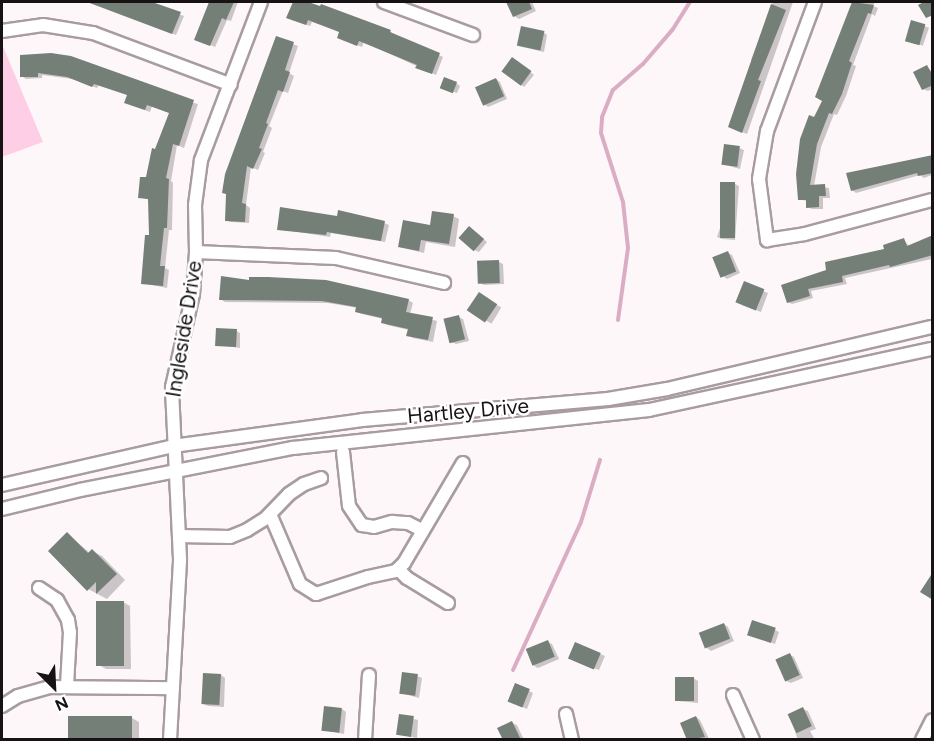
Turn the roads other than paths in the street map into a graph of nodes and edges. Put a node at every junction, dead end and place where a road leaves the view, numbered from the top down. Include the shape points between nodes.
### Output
1 (261, 2) edge
2 (384, 2) edge
3 (815, 2) edge
4 (2, 31) edge
5 (473, 35) dead end
6 (231, 85) junction
7 (933, 200) edge
8 (196, 252) junction
9 (444, 283) dead end
10 (933, 327) edge
11 (933, 349) edge
12 (173, 446) junction
13 (343, 452) dead end
14 (463, 463) dead end
15 (175, 472) junction
16 (321, 478) dead end
17 (2, 485) edge
18 (2, 509) edge
19 (270, 514) junction
20 (422, 530) junction
21 (179, 536) junction
22 (398, 569) junction
23 (39, 588) dead end
24 (448, 603) dead end
25 (369, 675) dead end
26 (67, 686) junction
27 (173, 688) junction
28 (733, 695) dead end
29 (2, 706) edge
30 (566, 714) dead end
31 (933, 720) edge
32 (170, 740) edge
33 (365, 740) edge
34 (572, 740) edge
35 (753, 740) edge
36 (922, 740) edge

1 - 6 street, Ingleside Drive
2 - 5 street
3 - 7 street via 767,130 759,179 767,240 805,234
4 - 6 street via 43,25 93,33
6 - 8 street, Ingleside Drive via 201,160 195,205
8 - 9 street via 336,258
8 - 12 street, Ingleside Drive via 193,294 172,387
10 - 12 street, Hartley Drive via 608,399 362,420
11 - 15 street, Hartley Drive via 649,410 293,448
12 - 15 street, Ingleside Drive
12 - 17 street, Hartley Drive
13 - 20 street via 349,506 362,525 408,523
14 - 20 street
15 - 18 street, Hartley Drive
15 - 21 street, Ingleside Drive
16 - 19 street via 289,494
19 - 21 street via 230,537
19 - 22 street via 300,584 316,594
20 - 22 street
21 - 27 street, Ingleside Drive
22 - 24 street
23 - 26 street via 57,600 68,620
25 - 33 street
26 - 27 street
26 - 29 street via 35,691
27 - 32 street, Ingleside Drive
28 - 35 street
30 - 34 street
31 - 36 street

